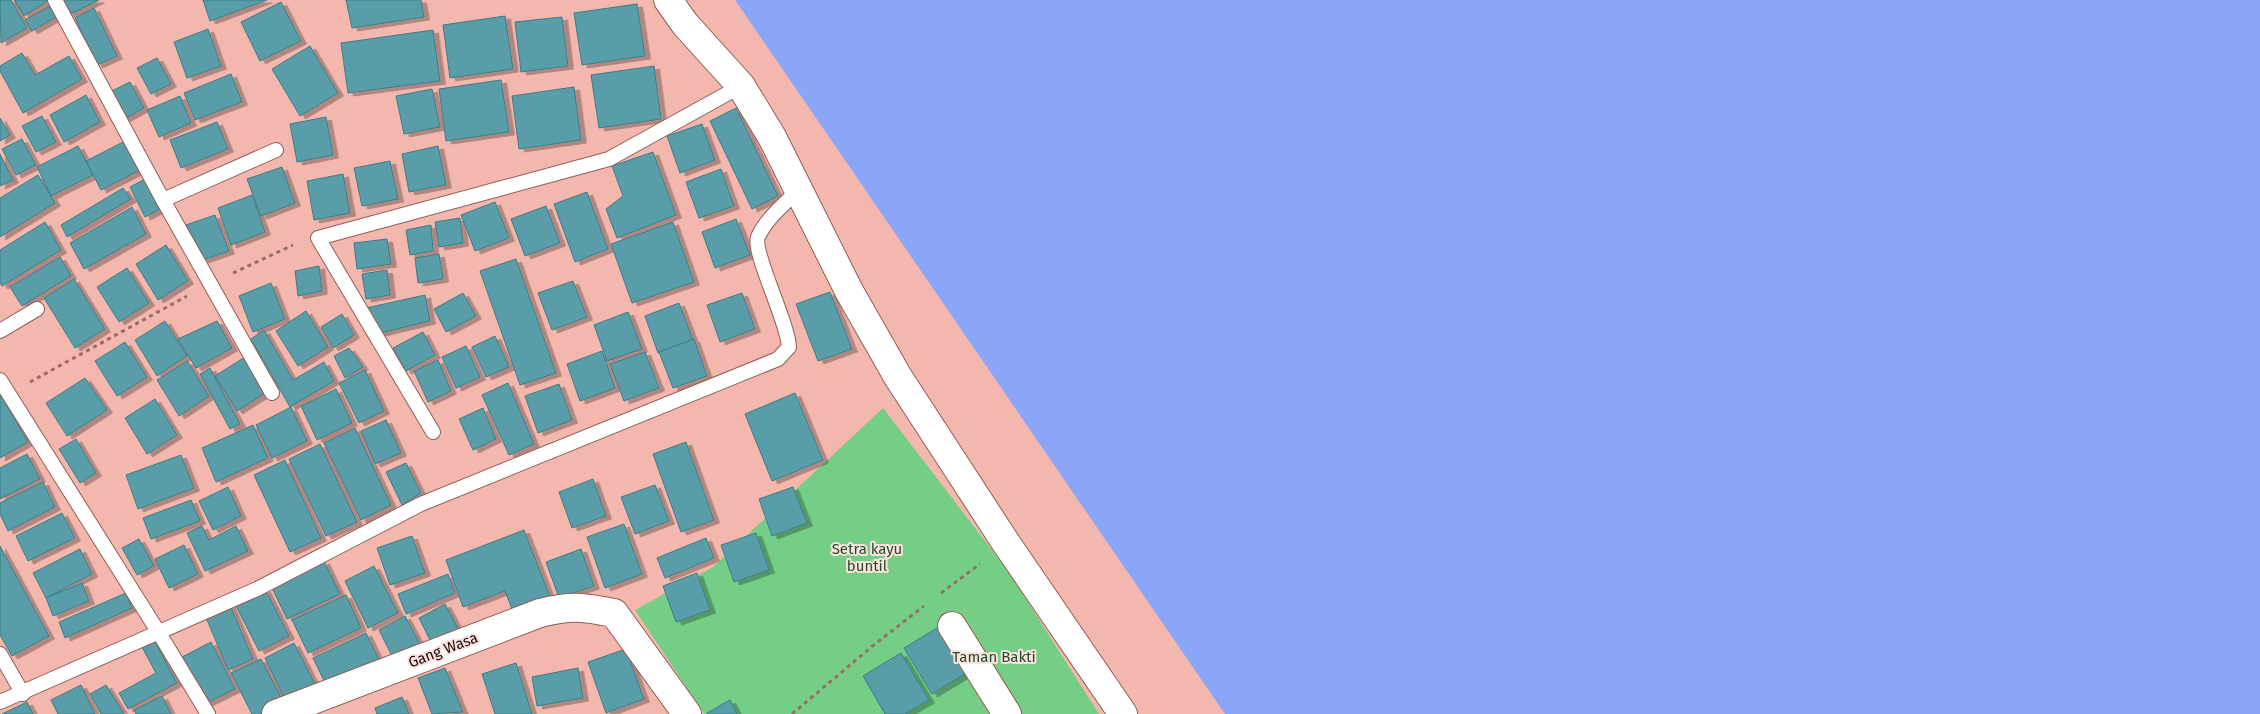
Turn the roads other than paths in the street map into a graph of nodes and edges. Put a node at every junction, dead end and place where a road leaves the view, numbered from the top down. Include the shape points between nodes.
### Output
1 (55, 0) edge
2 (668, 0) edge
3 (741, 86) junction
4 (276, 150) dead end
5 (799, 190) junction
6 (163, 200) junction
7 (37, 309) dead end
8 (0, 331) edge
9 (0, 380) edge
10 (272, 393) dead end
11 (434, 432) dead end
12 (952, 626) dead end
13 (159, 632) junction
14 (0, 654) edge
15 (23, 694) junction
16 (0, 702) edge
17 (208, 714) edge
18 (276, 714) edge
19 (686, 714) edge
20 (1007, 714) edge
21 (1123, 714) edge

1 - 6 lane
2 - 3 street via 685,24
3 - 5 street
3 - 11 lane via 609,159 318,238
4 - 6 lane
5 - 13 lane via 777,212 757,241 786,326 789,347 778,359 421,504 257,589
5 - 21 street via 849,290 898,377 1006,544
6 - 10 lane
7 - 8 lane
9 - 13 lane
12 - 20 street
13 - 15 lane
13 - 17 lane
14 - 15 lane
15 - 16 lane
18 - 19 street, Gang Wasa via 564,606 614,613

